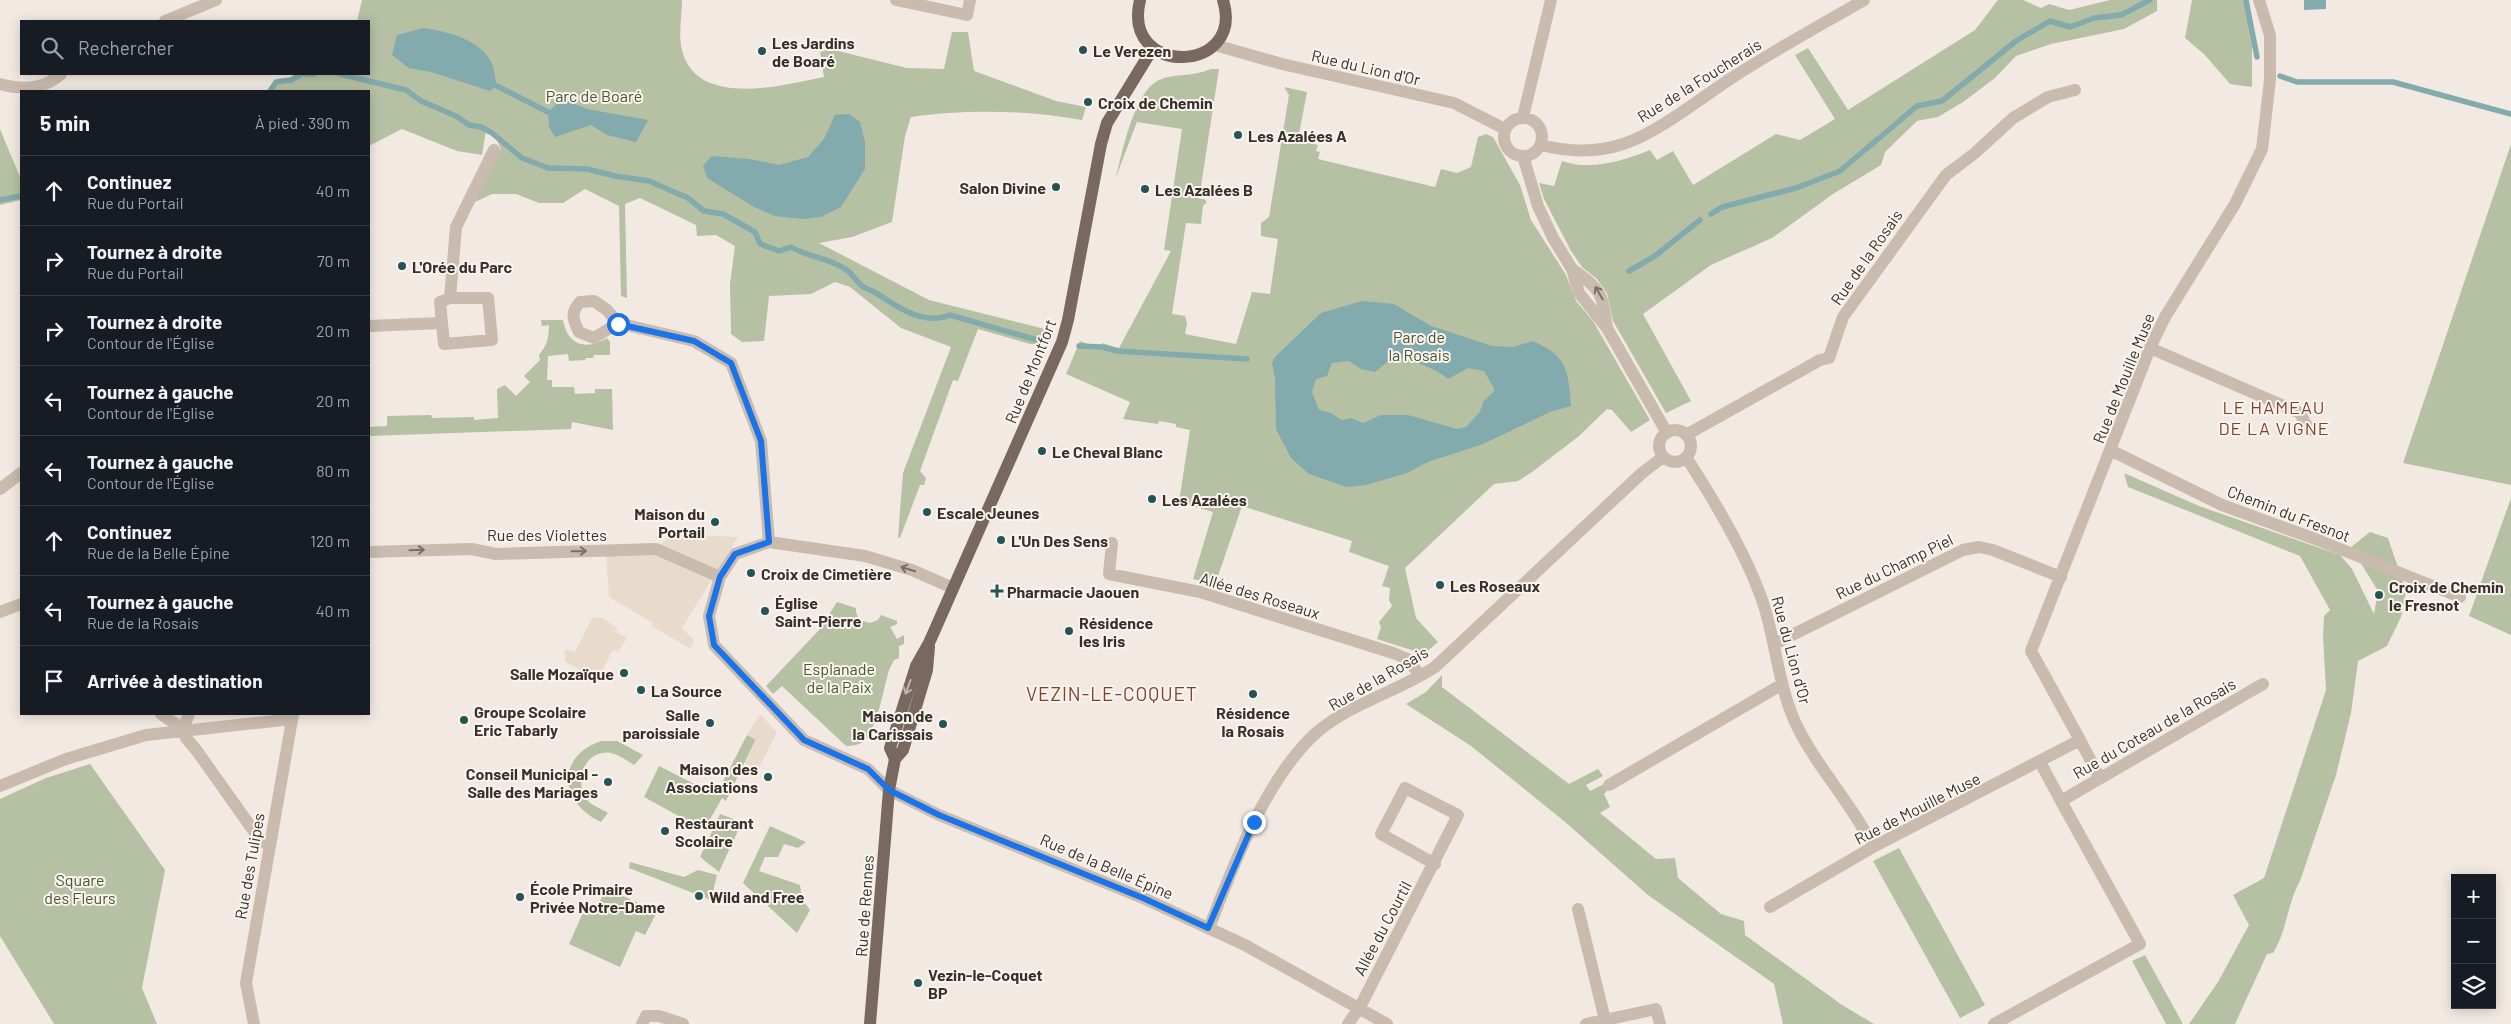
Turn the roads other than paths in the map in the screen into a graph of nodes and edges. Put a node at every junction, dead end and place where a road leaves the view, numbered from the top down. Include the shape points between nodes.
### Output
1 (216, 0) edge
2 (896, 0) edge
3 (970, 0) edge
4 (1140, 0) edge
5 (1223, 0) edge
6 (1550, 0) edge
7 (1864, 0) edge
8 (2259, 0) edge
9 (167, 20) edge
10 (1215, 46) junction
11 (1153, 48) junction
12 (59, 75) edge
13 (0, 84) edge
14 (2075, 90) dead end
15 (1522, 117) junction
16 (1505, 129) junction
17 (1541, 145) junction
18 (494, 150) dead end
19 (1523, 156) junction
20 (1572, 269) junction
21 (450, 298) junction
22 (441, 324) junction
23 (618, 324) dead end
24 (370, 326) edge
25 (1607, 328) junction
26 (2150, 348) junction
27 (2309, 430) dead end
28 (1667, 433) junction
29 (1686, 435) junction
30 (2110, 450) junction
31 (1663, 457) junction
32 (1686, 457) junction
33 (20, 474) edge
34 (0, 489) edge
35 (769, 542) junction
36 (1112, 543) dead end
37 (370, 552) edge
38 (720, 577) junction
39 (2060, 577) junction
40 (953, 588) junction
41 (2460, 597) dead end
42 (20, 604) edge
43 (0, 612) edge
44 (1774, 644) junction
45 (1420, 676) junction
46 (2263, 684) dead end
47 (1782, 685) junction
48 (162, 715) edge
49 (189, 715) edge
50 (293, 716) edge
51 (183, 729) junction
52 (2080, 740) junction
53 (2040, 762) junction
54 (2100, 778) junction
55 (1609, 785) dead end
56 (0, 786) edge
57 (889, 790) junction
58 (2061, 801) junction
59 (269, 846) junction
60 (1874, 848) junction
61 (1435, 864) junction
62 (1770, 907) dead end
63 (1578, 909) dead end
64 (1208, 928) junction
65 (1360, 1007) junction
66 (1605, 1020) junction
67 (254, 1024) edge
68 (642, 1024) edge
69 (683, 1024) edge
70 (870, 1024) edge
71 (1348, 1024) edge
72 (1387, 1024) edge
73 (1586, 1024) edge
74 (1660, 1024) edge
75 (1994, 1024) edge

1 - 9 street
2 - 3 street via 966,15
4 - 11 main road via 1137,18 1142,35
5 - 10 main road via 1225,27
6 - 15 street
7 - 17 street, Rue de la Foucherais via 1761,59 1625,144 1597,151 1560,150
8 - 26 street, Rue de Mouille Muse via 2270,35 2270,80 2262,149 2235,204 2165,317
10 - 11 main road via 1187,58 1169,57
10 - 16 street, Rue du Lion d'Or via 1454,103
11 - 40 main road, Rue de Montfort via 1107,123 1062,342
12 - 13 street via 41,86 24,89
14 - 29 street, Rue de la Rosais via 2048,97 2013,118 1946,175 1843,317 1829,358 1820,360
15 - 16 street
15 - 17 street via 1535,121 1539,126 1543,138
16 - 19 street via 1507,147 1517,156
17 - 19 street via 1534,153
18 - 21 street via 456,227
19 - 20 street via 1538,206
20 - 25 street via 1583,300
25 -> 20 street via 1603,298
21 - 22 street via 440,302
21 - 22 street via 488,298 492,340 444,344
22 - 24 street
23 - 35 street via 694,341 731,363 761,441
25 - 28 street
26 - 27 street via 2300,413
26 - 30 street, Rue de Mouille Muse
28 - 29 street via 1677,431
28 - 31 street via 1660,444
29 - 32 street via 1690,449
30 - 39 street, Rue de Mouille Muse
30 - 41 street, Chemin du Fresnot via 2222,505
31 - 32 street via 1672,462
31 - 45 street, Rue de la Rosais via 1435,667
32 - 44 street, Rue du Lion d'Or via 1753,577
33 - 34 street
35 - 38 street, Rue de la Belle Épine via 735,554
40 -> 35 street via 912,570 865,556
36 - 45 street, Allée des Roseaux via 1109,574 1200,592 1393,654 1408,659
37 -> 38 street, Rue des Violettes via 471,549 496,554 656,549
38 - 57 street, Rue de la Belle Épine via 709,616 714,645 804,740 868,769
39 - 44 street, Rue du Champ Piel via 1993,550 1979,547 1963,550
39 - 52 street, Rue de Mouille Muse via 2032,651
40 - 57 main road, Rue de Montfort via 916,666 903,703 890,748 895,758
42 - 43 street
44 - 47 street, Rue du Lion d'Or
45 - 64 street, Rue de la Rosais via 1316,732 1297,754 1254,822
46 - 54 street, Rue du Coteau de la Rosais
47 - 55 street
47 - 60 street, Rue du Lion d'Or via 1807,746 1850,805
48 - 51 street
49 - 51 street
50 - 51 street
50 - 59 street, Rue des Tulipes
51 - 56 street via 146,735 66,758
51 - 59 street via 186,738 258,837
52 - 53 street, Rue de Mouille Muse
52 - 54 street, Rue de Mouille Muse
53 - 58 street, Rue du Coteau de la Rosais
53 - 60 street, Rue de Mouille Muse
54 - 58 street, Rue du Coteau de la Rosais
57 - 64 street, Rue de la Belle Épine via 939,815
57 - 70 main road, Rue de Rennes
58 - 75 street, Rue du Coteau de la Rosais via 2140,944
59 - 67 street, Rue des Tulipes via 246,983
60 - 62 street, Rue de Mouille Muse
61 - 61 street, Allée du Courtil via 1458,815 1405,788 1380,834
61 - 65 street, Allée du Courtil
63 - 66 street
64 - 65 street, Rue de la Belle Épine
65 - 71 street, Allée du Courtil
65 - 72 street, Rue de la Belle Épine
66 - 73 street
66 - 74 street via 1656,1010
68 - 69 street via 646,1016 658,1016

